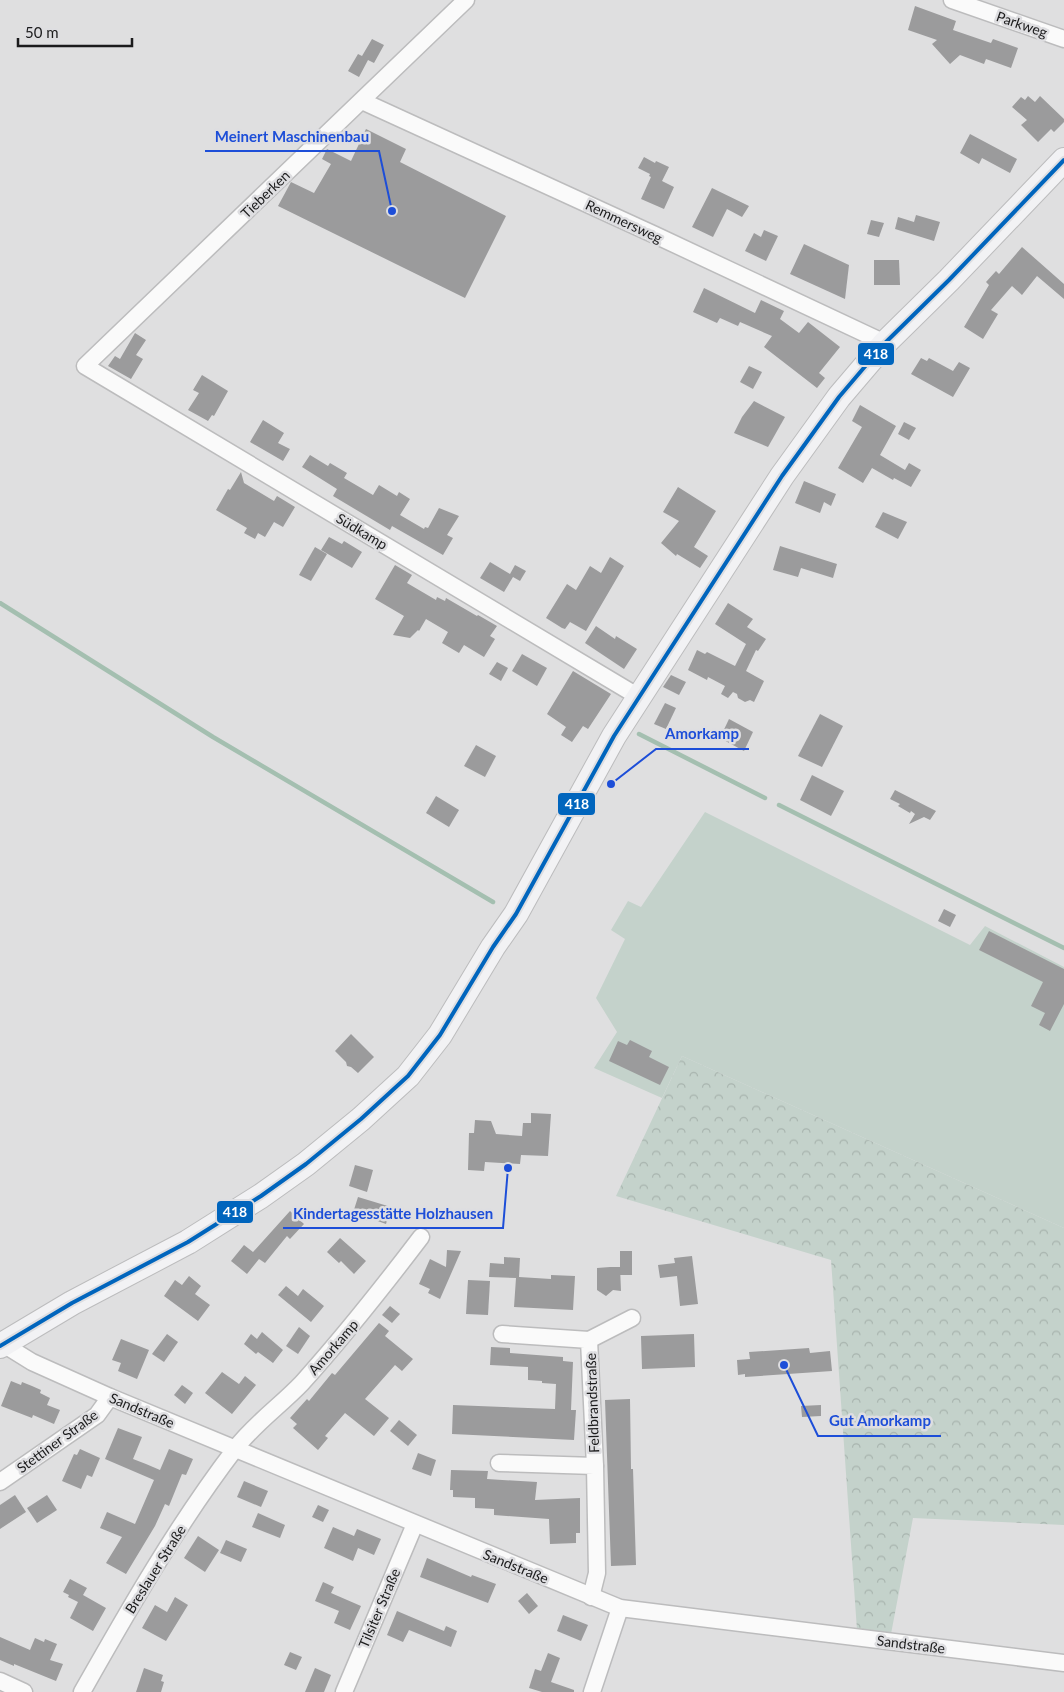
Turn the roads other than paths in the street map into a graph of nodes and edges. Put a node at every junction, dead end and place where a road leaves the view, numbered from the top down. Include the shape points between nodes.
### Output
1 (466, 0) edge
2 (952, 0) edge
3 (1064, 39) edge
4 (362, 101) junction
5 (1064, 160) edge
6 (885, 343) junction
7 (85, 366) joint
8 (639, 697) junction
9 (421, 1237) dead end
10 (632, 1318) dead end
11 (502, 1334) dead end
12 (589, 1340) junction
13 (2, 1345) edge
14 (110, 1397) junction
15 (234, 1449) junction
16 (499, 1463) dead end
17 (595, 1466) junction
18 (0, 1482) edge
19 (414, 1524) junction
20 (591, 1597) junction
21 (620, 1608) junction
22 (1064, 1663) edge
23 (0, 1682) edge
24 (24, 1692) edge
25 (82, 1692) edge
26 (344, 1692) edge
27 (592, 1692) edge

1 - 4 street, Tieberken
2 - 3 street, Parkweg
4 - 6 street, Remmersweg
4 - 7 street, Tieberken
5 - 6 street
6 - 8 street via 839,397 782,476
7 - 8 street, Südkamp
8 - 13 street via 614,736 516,914 440,1035 408,1076 361,1119 262,1196 188,1242 72,1303
9 - 15 street, Amorkamp via 376,1297 300,1385
10 - 12 street, Feldbrandstraße
11 - 12 street, Feldbrandstraße
12 - 17 street, Feldbrandstraße
13 - 14 street, Sandstraße
14 - 15 street, Sandstraße
14 - 18 street, Stettiner Straße via 97,1414
15 - 19 street, Sandstraße
15 - 25 street, Breslauer Straße via 135,1598
16 - 17 street, Feldbrandstraße
17 - 20 street, Feldbrandstraße via 597,1573
19 - 20 street, Sandstraße
19 - 26 street, Tilsiter Straße
20 - 21 street, Sandstraße
21 - 22 street, Sandstraße
21 - 27 street
23 - 24 street

